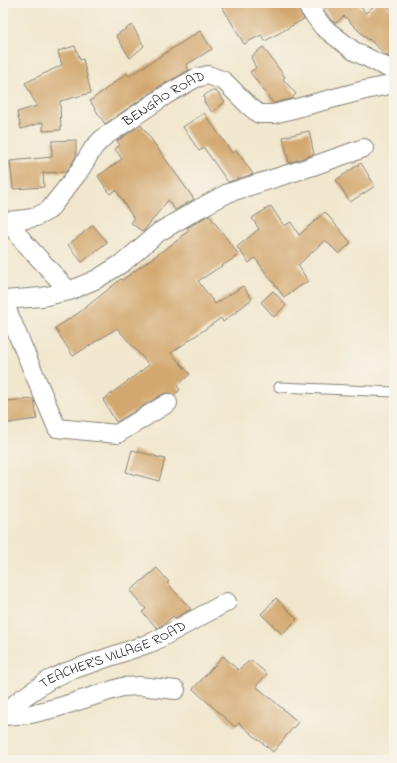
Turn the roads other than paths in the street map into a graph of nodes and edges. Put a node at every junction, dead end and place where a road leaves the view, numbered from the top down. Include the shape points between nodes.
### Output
1 (305, 3) edge
2 (394, 70) edge
3 (394, 84) edge
4 (364, 148) dead end
5 (5, 220) edge
6 (68, 291) junction
7 (3, 300) edge
8 (279, 387) dead end
9 (394, 392) edge
10 (168, 403) dead end
11 (227, 602) dead end
12 (176, 690) dead end
13 (3, 715) edge

1 - 2 street via 323,28 354,50
3 - 5 street, BENGAO ROAD via 274,114 259,114 224,80 208,75 196,78 166,94 104,137 49,210 36,217
4 - 6 street via 228,193 159,232 124,262 97,279
5 - 6 street, BENGAO ROAD
6 - 7 street via 42,297
7 - 10 street via 57,428 116,434
8 - 9 lane
11 - 13 street, TEACHER'S VILLAGE ROAD via 153,642 49,680
12 - 13 street via 122,687 31,714

